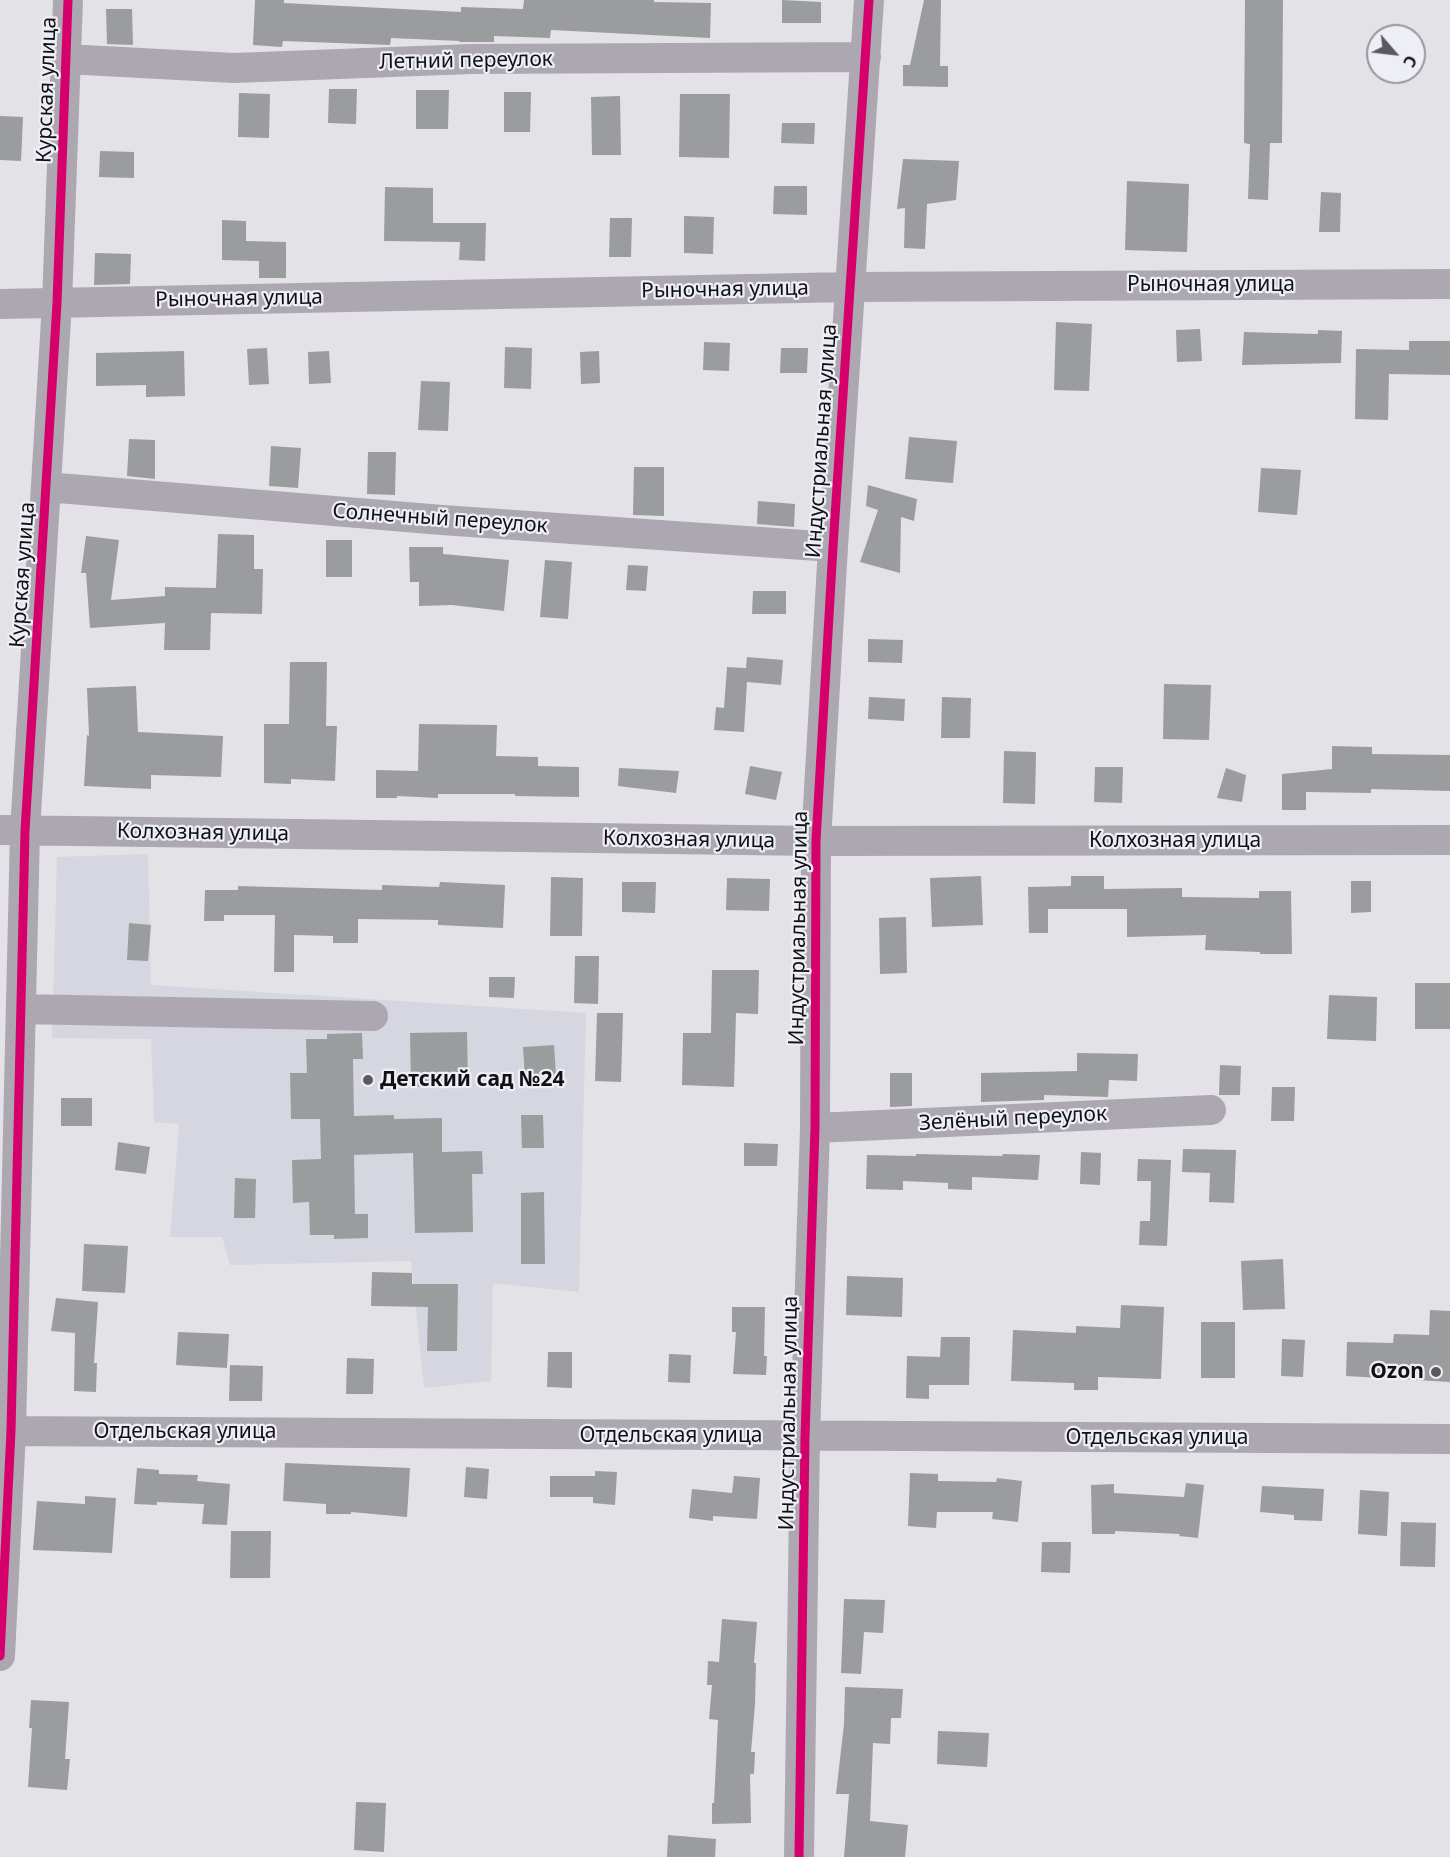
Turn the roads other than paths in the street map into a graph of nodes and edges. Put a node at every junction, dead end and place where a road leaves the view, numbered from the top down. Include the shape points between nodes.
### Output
1 (68, 0) edge
2 (869, 0) edge
3 (866, 57) junction
4 (66, 59) junction
5 (1450, 284) edge
6 (850, 287) junction
7 (57, 303) junction
8 (0, 304) edge
9 (46, 487) junction
10 (833, 548) junction
11 (12, 830) edge
12 (1450, 840) edge
13 (816, 841) junction
14 (21, 1009) junction
15 (373, 1016) dead end
16 (1211, 1110) dead end
17 (815, 1128) junction
18 (5, 1431) edge
19 (805, 1437) junction
20 (1450, 1439) edge
21 (0, 1656) edge
22 (800, 1857) edge

1 - 4 street, Курская улица
2 - 3 street, Индустриальная улица
3 - 4 street, Летний переулок via 471,59 234,68
3 - 6 street, Индустриальная улица
4 - 7 street, Курская улица
5 - 6 street, Рыночная улица
6 - 7 street, Рыночная улица
6 - 10 street, Индустриальная улица
7 - 8 street, Рыночная улица
7 - 9 street, Курская улица
9 - 10 street, Солнечный переулок
9 - 11 street, Курская улица
10 - 13 street, Индустриальная улица
11 - 13 street, Колхозная улица
11 - 14 street, Курская улица
12 - 13 street, Колхозная улица
13 - 17 street, Индустриальная улица
14 - 15 street
14 - 18 street, Курская улица
16 - 17 street, Зелёный переулок
17 - 19 street, Индустриальная улица
18 - 19 street, Отдельская улица
18 - 21 street, Курская улица
19 - 20 street, Отдельская улица
19 - 22 street, Индустриальная улица

